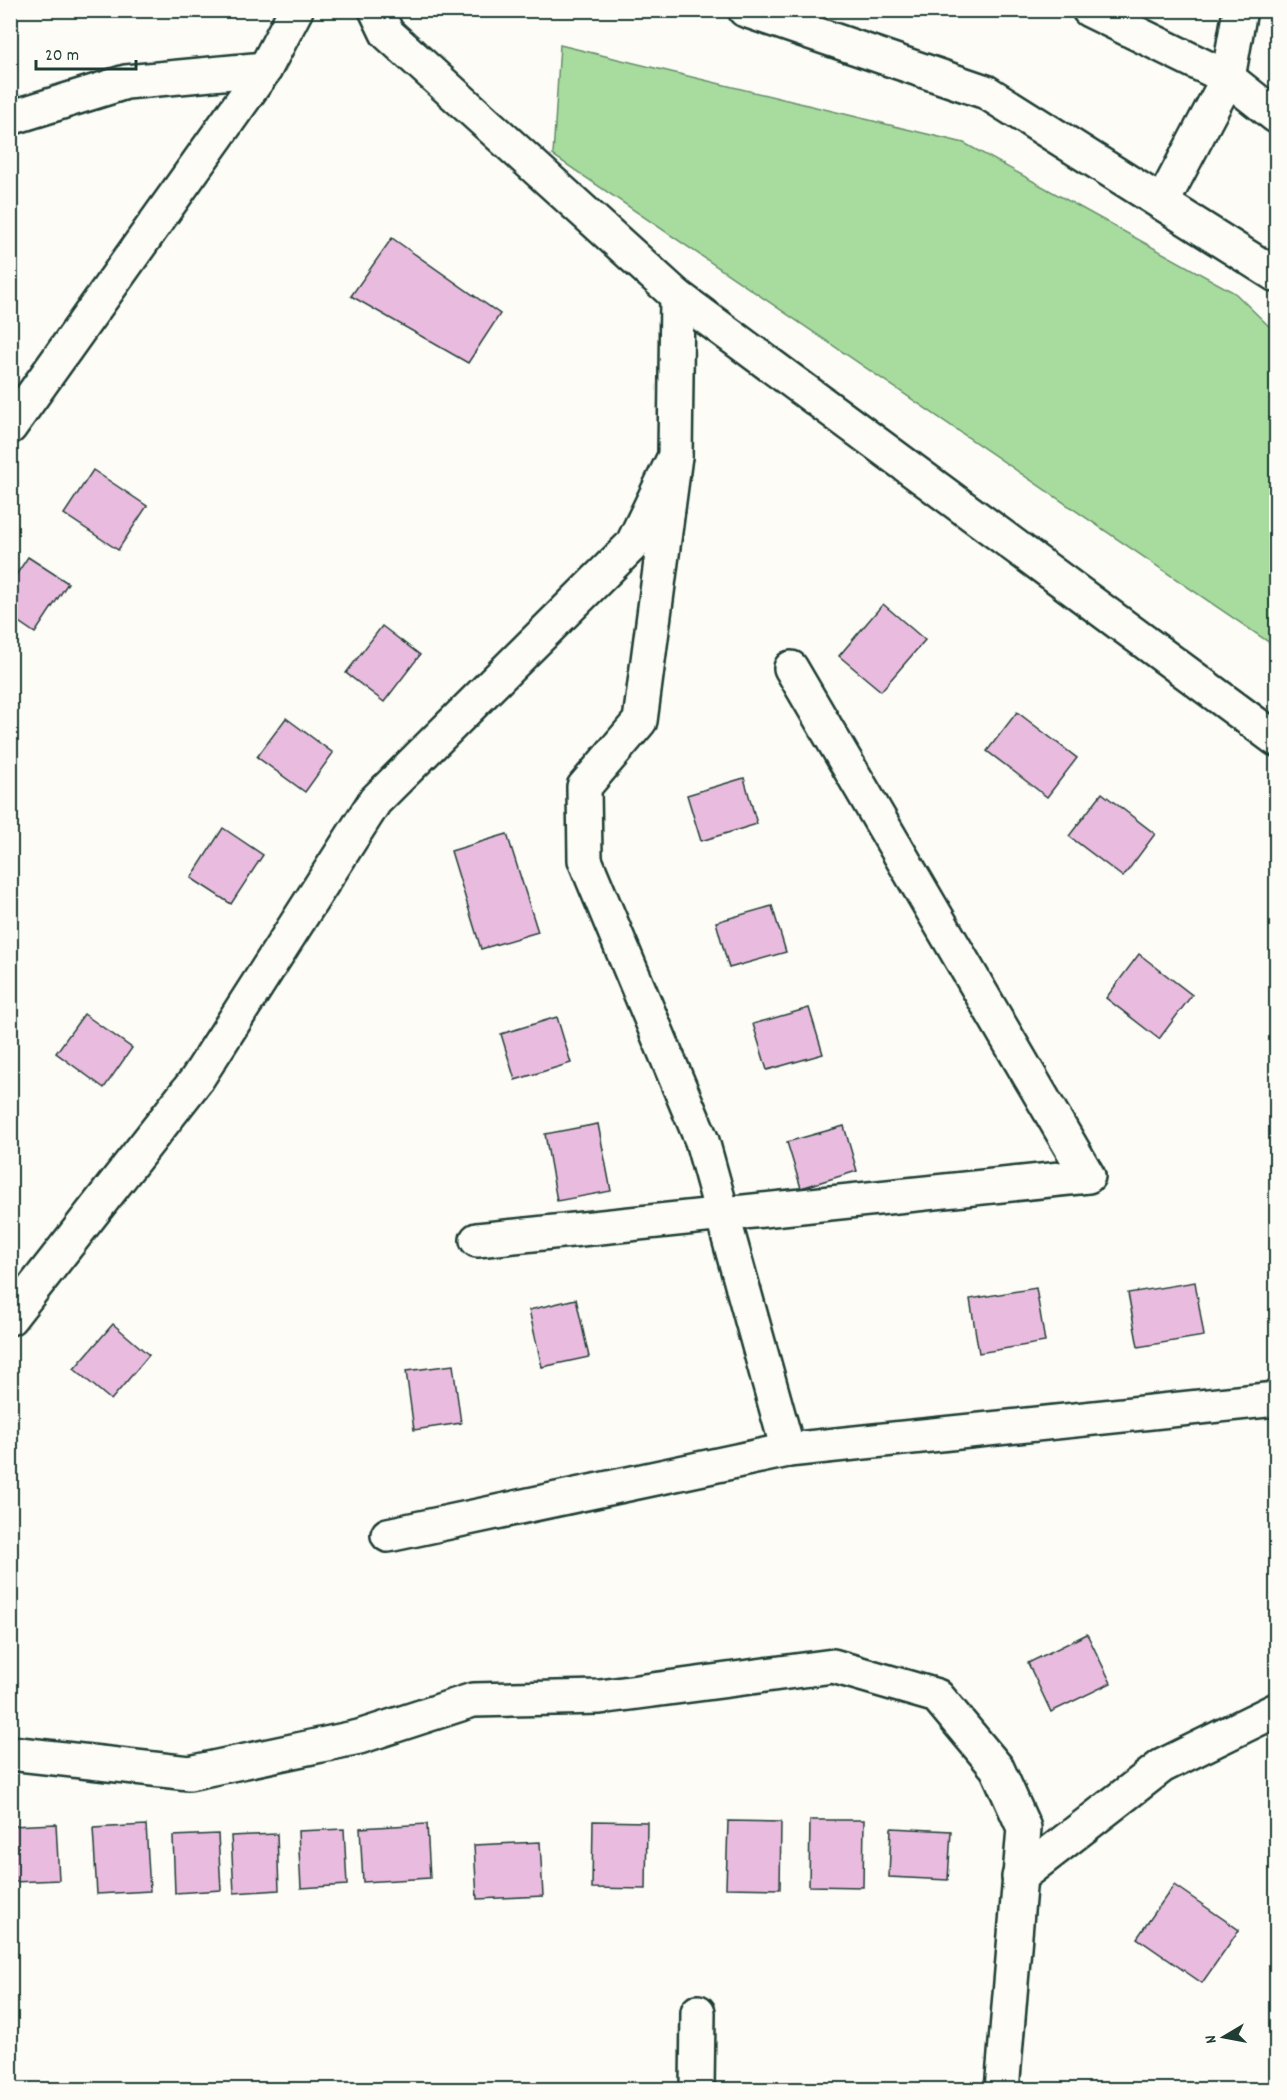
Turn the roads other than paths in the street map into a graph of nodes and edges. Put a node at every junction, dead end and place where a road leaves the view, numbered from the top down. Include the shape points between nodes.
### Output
1 (296, 10) edge
2 (376, 10) edge
3 (745, 10) edge
4 (1089, 10) edge
5 (1240, 10) edge
6 (265, 69) junction
7 (1228, 78) junction
8 (1276, 116) edge
9 (10, 118) edge
10 (1162, 203) junction
11 (1276, 275) edge
12 (677, 296) junction
13 (10, 427) edge
14 (675, 456) junction
15 (791, 668) dead end
16 (1276, 739) edge
17 (723, 1215) junction
18 (477, 1240) dead end
19 (10, 1318) edge
20 (1276, 1399) edge
21 (788, 1450) junction
22 (388, 1535) dead end
23 (1276, 1710) edge
24 (10, 1753) edge
25 (1019, 1877) junction
26 (698, 2012) dead end
27 (697, 2090) edge
28 (1002, 2090) edge

1 - 6 street
2 - 12 street via 387,33
3 - 10 street via 986,92
4 - 7 street
5 - 7 street
6 - 9 street via 126,82
6 - 13 street
7 - 8 street
7 - 10 street
10 - 11 street
12 - 14 street
12 - 16 street
14 - 17 street via 640,721 584,787 585,860 702,1141
14 - 19 street via 632,545 375,801 196,1078
15 - 17 street via 1088,1176
17 - 18 street
17 - 21 street
20 - 21 street
21 - 22 street
23 - 25 street via 1162,1766
24 - 25 street via 189,1773 359,1737 473,1700 600,1697 833,1666 937,1696 997,1768 1024,1828
25 - 28 street
26 - 27 street

